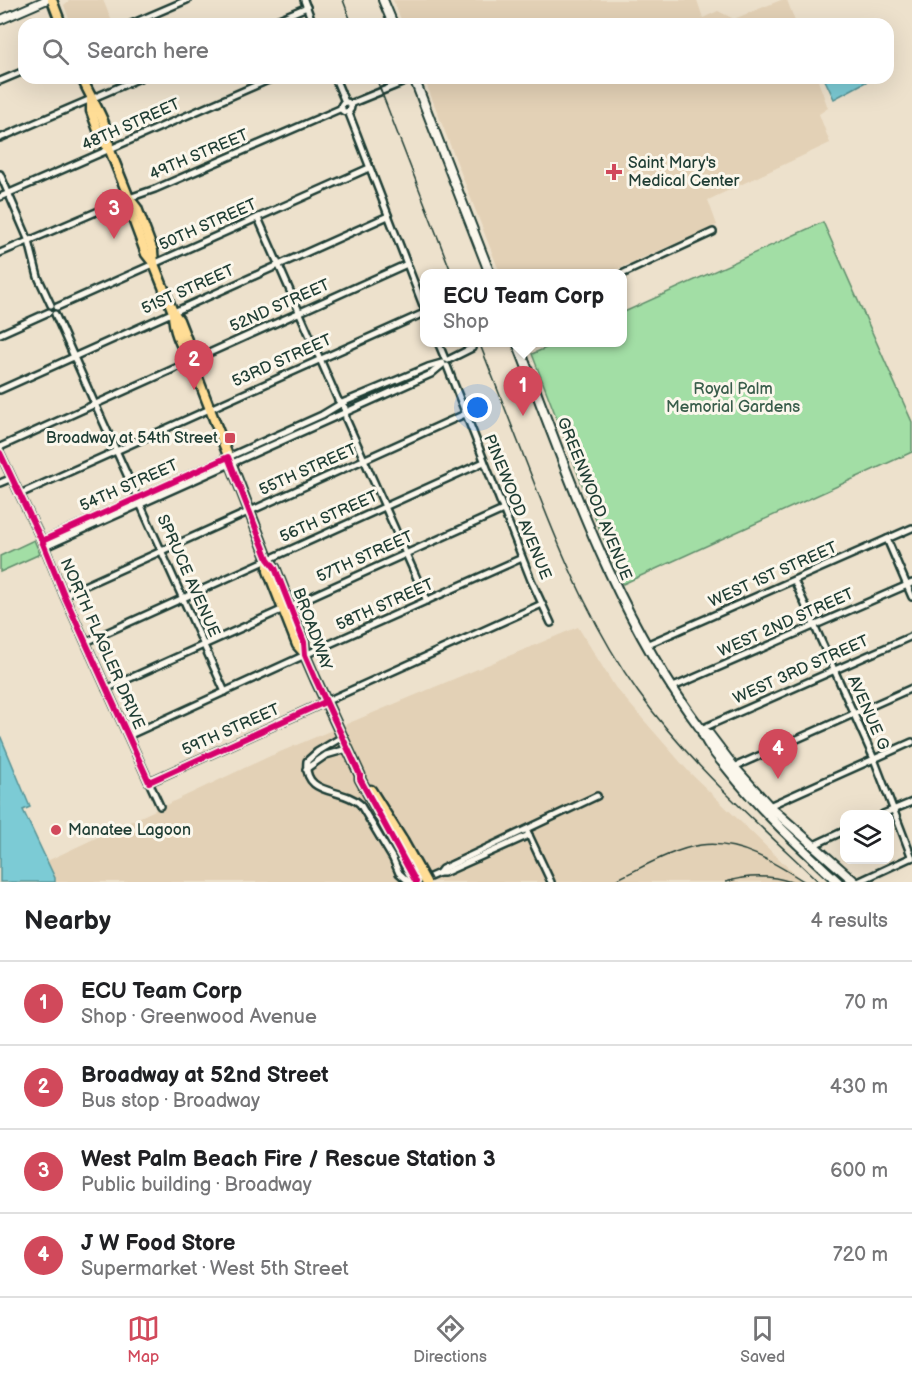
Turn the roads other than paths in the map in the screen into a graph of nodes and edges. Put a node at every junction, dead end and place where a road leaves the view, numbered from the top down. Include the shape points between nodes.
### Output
1 (46, 0) edge
2 (52, 0) edge
3 (187, 0) edge
4 (304, 0) edge
5 (383, 0) edge
6 (307, 7) junction
7 (59, 18) edge
8 (145, 18) edge
9 (281, 18) edge
10 (312, 18) edge
11 (390, 18) edge
12 (0, 20) edge
13 (18, 74) edge
14 (0, 81) edge
15 (84, 84) edge
16 (126, 84) edge
17 (259, 84) edge
18 (338, 84) edge
19 (398, 84) edge
20 (416, 84) edge
21 (90, 99) junction
22 (347, 103) junction
23 (345, 110) junction
24 (0, 138) edge
25 (109, 148) junction
26 (369, 168) junction
27 (0, 174) edge
28 (9, 194) junction
29 (0, 197) edge
30 (129, 198) junction
31 (388, 216) junction
32 (258, 218) junction
33 (713, 232) dead end
34 (29, 241) junction
35 (0, 254) edge
36 (154, 264) junction
37 (407, 264) junction
38 (278, 265) junction
39 (488, 269) edge
40 (627, 272) edge
41 (420, 298) edge
42 (53, 309) junction
43 (173, 312) junction
44 (299, 312) junction
45 (420, 315) edge
46 (0, 334) edge
47 (440, 347) edge
48 (519, 347) edge
49 (472, 348) dead end
50 (73, 356) junction
51 (320, 359) junction
52 (191, 360) junction
53 (445, 363) junction
54 (0, 390) edge
55 (95, 404) junction
56 (340, 404) junction
57 (210, 408) junction
58 (465, 414) junction
59 (345, 415) junction
60 (0, 447) edge
61 (116, 451) junction
62 (0, 453) edge
63 (365, 459) junction
64 (230, 460) junction
65 (484, 462) junction
66 (12, 478) junction
67 (0, 483) edge
68 (20, 494) junction
69 (138, 497) junction
70 (141, 504) junction
71 (386, 507) junction
72 (503, 510) junction
73 (249, 511) junction
74 (912, 528) edge
75 (887, 540) junction
76 (43, 544) junction
77 (161, 551) junction
78 (407, 554) junction
79 (522, 558) junction
80 (268, 559) junction
81 (794, 580) junction
82 (909, 584) edge
83 (64, 595) junction
84 (912, 597) edge
85 (183, 598) junction
86 (428, 601) junction
87 (542, 604) junction
88 (286, 607) junction
89 (551, 623) dead end
90 (814, 625) junction
91 (912, 636) edge
92 (86, 642) junction
93 (204, 645) junction
94 (646, 645) junction
95 (305, 655) junction
96 (835, 670) junction
97 (106, 688) junction
98 (671, 688) junction
99 (912, 688) edge
100 (225, 692) junction
101 (325, 702) junction
102 (854, 714) junction
103 (701, 729) junction
104 (128, 736) junction
105 (342, 737) junction
106 (912, 742) edge
107 (347, 749) junction
108 (874, 759) junction
109 (734, 767) junction
110 (306, 769) junction
111 (149, 782) junction
112 (597, 796) dead end
113 (912, 802) edge
114 (160, 806) dead end
115 (769, 806) junction
116 (893, 810) joint
117 (894, 813) edge
118 (526, 829) junction
119 (840, 833) edge
120 (529, 835) junction
121 (399, 843) junction
122 (814, 845) junction
123 (912, 858) edge
124 (439, 873) junction
125 (409, 882) edge
126 (417, 882) edge
127 (426, 882) edge
128 (551, 882) edge
129 (838, 882) edge
130 (856, 882) edge

1 - 12 street
2 - 7 main road
3 - 8 street
4 - 6 street
5 - 11 main road
6 - 9 street
6 - 10 street
13 - 14 street
15 - 21 main road, BROADWAY
16 - 21 street
17 - 25 street, 48TH STREET
18 - 22 street
19 - 22 street
20 - 39 main road
21 - 24 street
21 - 25 main road, BROADWAY via 105,126
22 - 23 street
23 - 26 street
23 - 30 street, 49TH STREET
25 - 28 street, 48TH STREET
25 - 30 main road, BROADWAY
26 - 31 street
26 - 32 street, 50TH STREET
27 - 28 street, SPRUCE AVENUE
28 - 29 street, 48TH STREET
28 - 34 street, SPRUCE AVENUE
30 - 34 street, 49TH STREET
30 - 36 main road, BROADWAY via 146,254
31 - 37 street
31 - 38 street, 51ST STREET
32 - 36 street, 50TH STREET
32 - 38 street
33 - 40 street
34 - 35 street, 49TH STREET
34 - 42 street, SPRUCE AVENUE via 38,277
36 - 42 street, 50TH STREET
36 - 43 main road, BROADWAY
37 - 41 street
37 - 44 street, 52ND STREET
38 - 43 street, 51ST STREET
38 - 44 street
42 - 46 street, 50TH STREET
42 - 50 street, SPRUCE AVENUE
43 - 50 street, 51ST STREET
43 - 52 main road, BROADWAY via 190,348
44 - 51 street
44 - 52 street, 52ND STREET
45 - 51 street, 53RD STREET
47 - 53 street, PINEWOOD AVENUE
48 - 94 main road, GREENWOOD AVENUE via 596,544
49 - 53 street, 54TH STREET
50 - 54 street, 51ST STREET
50 - 55 street, SPRUCE AVENUE
51 - 56 street
51 - 57 street, 53RD STREET
52 - 55 street, 52ND STREET
52 - 57 main road, BROADWAY
53 - 56 street, 54TH STREET
53 - 58 street, PINEWOOD AVENUE
53 - 59 street, 54TH STREET via 431,374
55 - 60 street, 52ND STREET
55 - 61 street, SPRUCE AVENUE
56 - 59 street
56 - 64 street, 54TH STREET
57 - 61 street, 53RD STREET
57 - 64 main road, BROADWAY
58 - 63 street, 55TH STREET
58 - 65 street, PINEWOOD AVENUE
59 - 63 street
59 - 64 street, 54TH STREET
61 - 68 street, 53RD STREET
61 - 69 street, SPRUCE AVENUE
62 - 66 street, NORTH FLAGLER DRIVE
63 - 71 street
63 - 73 street, 55TH STREET
64 - 69 street, 54TH STREET
64 - 70 street, 54TH STREET
64 - 73 main road, BROADWAY
65 - 71 street, 56TH STREET
65 - 72 street, PINEWOOD AVENUE
66 - 67 street
66 - 68 street, NORTH FLAGLER DRIVE
68 - 76 street, NORTH FLAGLER DRIVE
69 - 70 street, SPRUCE AVENUE
69 - 76 street, 54TH STREET
70 - 76 street, 54TH STREET
70 - 77 street, SPRUCE AVENUE
71 - 78 street
71 - 80 street, 56TH STREET
72 - 78 street, 57TH STREET
72 - 79 street, PINEWOOD AVENUE
73 - 77 street, 55TH STREET
73 - 80 main road, BROADWAY
74 - 75 street, WEST 1ST STREET
75 - 81 street, WEST 1ST STREET
75 - 82 street
76 - 83 street, NORTH FLAGLER DRIVE
77 - 83 street, 55TH STREET
77 - 85 street, SPRUCE AVENUE
78 - 86 street
78 - 88 street, 57TH STREET
79 - 86 street, 58TH STREET
79 - 87 street, PINEWOOD AVENUE
80 - 85 street, 56TH STREET
80 - 88 main road, BROADWAY via 268,571
81 - 90 street, AVENUE G
81 - 94 street, WEST 1ST STREET
82 - 84 street
82 - 90 street, WEST 2ND STREET
83 - 92 street, NORTH FLAGLER DRIVE
85 - 92 street, 56TH STREET
85 - 93 street, SPRUCE AVENUE
86 - 95 street, 58TH STREET
87 - 89 street, PINEWOOD AVENUE
87 - 101 street, 59TH STREET
88 - 93 street, 57TH STREET
88 - 95 main road, BROADWAY via 297,645
90 - 96 street, AVENUE G
90 - 98 street, WEST 2ND STREET
91 - 96 street, WEST 3RD STREET
92 - 97 street, NORTH FLAGLER DRIVE
93 - 97 street, 57TH STREET
93 - 100 street, SPRUCE AVENUE
94 - 98 main road, GREENWOOD AVENUE
95 - 100 street, 58TH STREET
95 - 101 main road, BROADWAY
96 - 102 street, AVENUE G
96 - 103 street, WEST 3RD STREET
97 - 104 street, NORTH FLAGLER DRIVE
98 - 103 main road, GREENWOOD AVENUE
99 - 102 street
100 - 104 street, 58TH STREET
101 - 105 main road, BROADWAY
101 - 111 street, 59TH STREET
102 - 108 street, AVENUE G
102 - 109 street
103 - 109 main road
103 - 129 main road via 704,740 745,790
104 - 111 street, NORTH FLAGLER DRIVE
105 - 107 main road, BROADWAY
105 - 110 street via 317,752 307,761
106 - 108 street
107 - 110 street via 326,755
107 - 121 main road, BROADWAY
108 - 115 street
108 - 116 street, AVENUE G
109 - 115 main road
110 - 125 street via 320,788 360,804 399,873
111 - 114 street, NORTH FLAGLER DRIVE
112 - 118 street
113 - 116 street
115 - 122 main road
117 - 123 street, AVENUE G
118 - 120 street
118 - 124 street
119 - 122 street
120 - 124 street
120 - 128 street
121 - 126 main road, BROADWAY
121 - 127 main road, BROADWAY, bridge
122 - 130 main road
123 - 130 street
124 - 126 street

